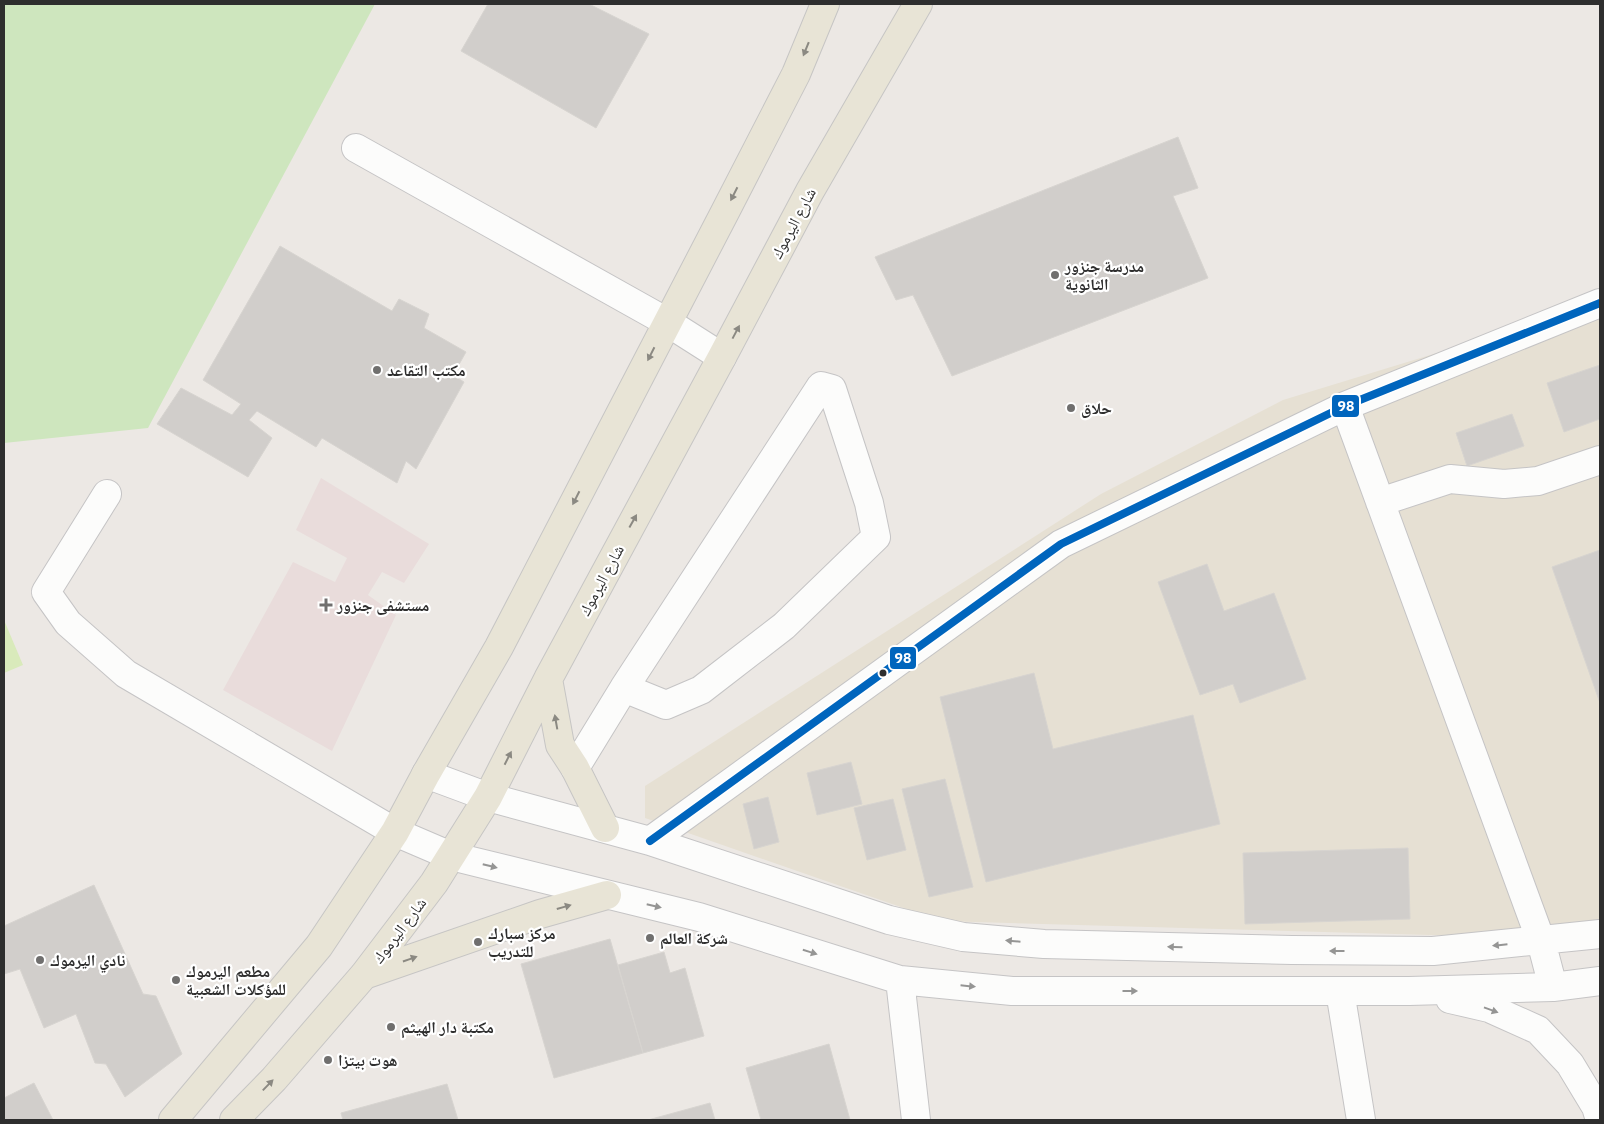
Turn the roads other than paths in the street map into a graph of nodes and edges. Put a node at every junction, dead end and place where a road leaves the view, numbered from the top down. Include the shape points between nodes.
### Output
1 (825, 4) edge
2 (918, 4) edge
3 (356, 148) dead end
4 (1600, 303) edge
5 (667, 322) junction
6 (722, 357) junction
7 (1344, 406) junction
8 (1600, 460) edge
9 (107, 494) dead end
10 (1380, 502) junction
11 (548, 680) junction
12 (624, 688) junction
13 (575, 768) junction
14 (426, 774) junction
15 (488, 797) junction
16 (605, 828) junction
17 (395, 832) junction
18 (650, 841) junction
19 (451, 856) junction
20 (606, 895) junction
21 (1600, 934) edge
22 (1540, 941) junction
23 (364, 975) junction
24 (900, 980) junction
25 (1600, 981) edge
26 (1553, 986) junction
27 (1340, 991) junction
28 (1410, 991) junction
29 (173, 1120) edge
30 (234, 1120) edge
31 (916, 1120) edge
32 (1361, 1120) edge
33 (1600, 1120) edge

1 -> 5 main road via 796,74
6 -> 2 main road, شارع اليرموك via 810,192
3 - 5 street
4 - 7 street
5 - 6 street
5 -> 14 main road via 500,647
11 -> 6 main road, شارع اليرموك
7 - 10 street
7 - 18 street via 1061,544
8 - 10 street via 1538,481 1504,484 1450,479
9 - 17 street via 46,592 68,623 126,674
10 - 22 street
13 -> 11 main road via 560,745
15 -> 11 main road, شارع اليرموك
12 - 12 street via 666,705 701,690 784,626 876,537 860,472 832,389 821,386
12 - 13 street
13 - 16 main road
14 - 15 street
14 - 17 main road
15 - 16 street
15 - 19 main road, شارع اليرموك
16 - 18 street
17 - 19 street
17 - 29 main road via 319,946
22 -> 18 street via 1433,951 1044,944 963,937 889,920
19 -> 20 street
19 - 23 main road, شارع اليرموك
23 -> 20 main road via 540,914
20 -> 24 street via 699,917
21 - 22 street
22 - 26 street
30 -> 23 main road, شارع اليرموك
24 -> 27 street via 1012,991
24 - 31 street
25 - 26 street
26 - 28 street
27 - 28 street
27 - 32 street
28 -> 33 street via 1489,1008 1538,1030 1570,1064 1596,1107

